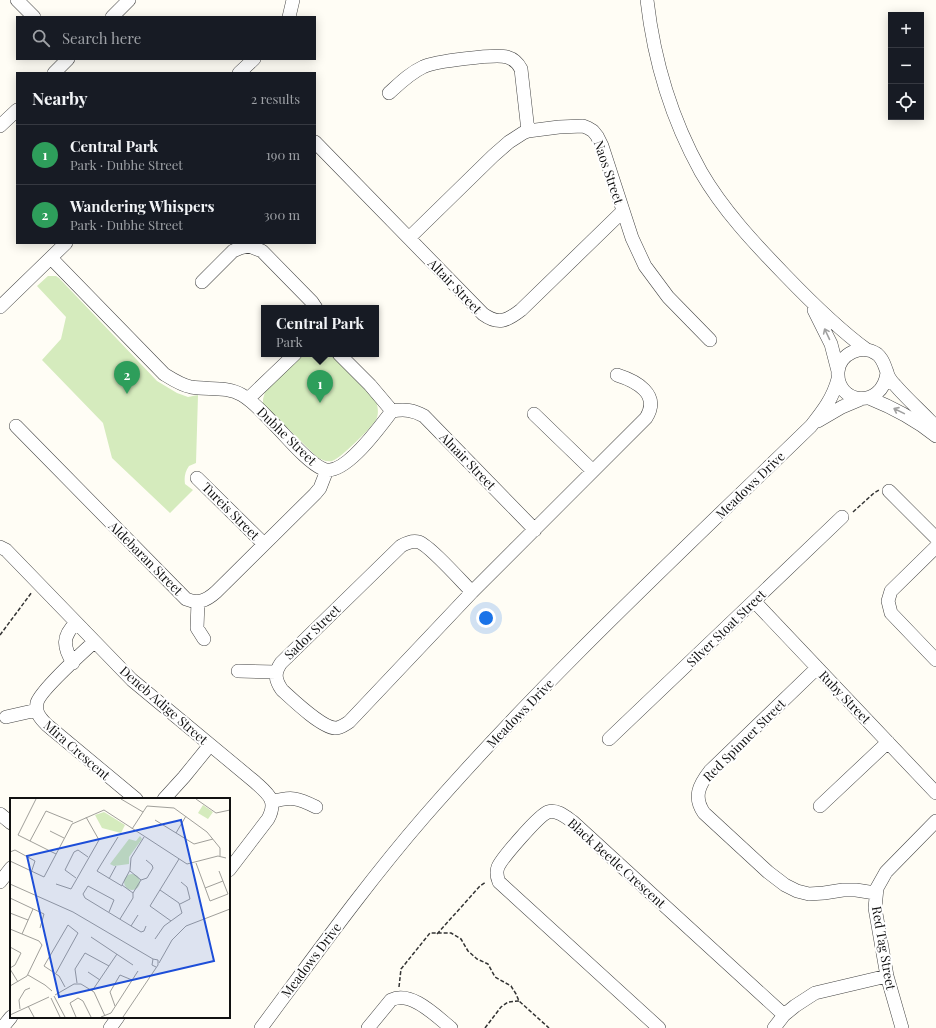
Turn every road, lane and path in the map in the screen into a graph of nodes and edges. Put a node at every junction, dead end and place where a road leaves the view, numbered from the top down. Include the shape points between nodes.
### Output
1 (17, 0) edge
2 (129, 0) edge
3 (293, 0) edge
4 (647, 0) edge
5 (33, 16) edge
6 (113, 16) edge
7 (289, 16) edge
8 (67, 60) edge
9 (253, 60) edge
10 (55, 72) edge
11 (243, 72) edge
12 (389, 93) dead end
13 (16, 111) edge
14 (0, 126) edge
15 (528, 131) junction
16 (316, 143) edge
17 (623, 211) junction
18 (409, 238) junction
19 (65, 244) edge
20 (51, 258) junction
21 (202, 282) dead end
22 (807, 298) junction
23 (314, 305) edge
24 (0, 307) edge
25 (710, 340) dead end
26 (868, 350) junction
27 (292, 357) edge
28 (343, 357) edge
29 (887, 373) junction
30 (616, 375) dead end
31 (838, 375) junction
32 (865, 398) junction
33 (248, 399) junction
34 (392, 411) junction
35 (534, 414) dead end
36 (16, 426) dead end
37 (811, 426) junction
38 (936, 427) edge
39 (936, 436) edge
40 (327, 470) junction
41 (593, 471) junction
42 (197, 478) dead end
43 (889, 492) joint
44 (842, 517) joint
45 (535, 530) junction
46 (936, 538) edge
47 (264, 544) junction
48 (0, 547) edge
49 (936, 547) edge
50 (38, 584) junction
51 (472, 592) junction
52 (754, 601) junction
53 (198, 602) junction
54 (76, 623) junction
55 (0, 635) edge
56 (204, 639) dead end
57 (94, 642) junction
58 (936, 660) edge
59 (73, 663) junction
60 (817, 668) junction
61 (238, 671) dead end
62 (276, 672) junction
63 (37, 710) junction
64 (6, 717) dead end
65 (609, 739) dead end
66 (888, 742) junction
67 (210, 745) junction
68 (936, 793) edge
69 (135, 798) edge
70 (165, 798) edge
71 (272, 802) junction
72 (820, 806) dead end
73 (316, 807) dead end
74 (0, 814) edge
75 (936, 821) edge
76 (10, 822) edge
77 (10, 869) edge
78 (230, 869) edge
79 (497, 876) junction
80 (0, 882) edge
81 (876, 893) junction
82 (437, 934) junction
83 (887, 976) junction
84 (395, 998) junction
85 (519, 1001) junction
86 (784, 1015) junction
87 (10, 1018) edge
88 (901, 1027) edge
89 (2, 1028) edge
90 (261, 1028) edge
91 (368, 1028) edge
92 (451, 1028) edge
93 (485, 1028) edge
94 (549, 1028) edge
95 (659, 1028) edge
96 (774, 1028) edge

1 - 5 street
2 - 6 street
3 - 7 street
4 - 22 street via 663,84 677,123 701,173 743,230
8 - 10 street
9 - 11 street
12 - 15 street via 408,76 429,64 479,58 508,58 521,69
13 - 14 street
15 - 17 street, Naos Street via 573,126 593,131 602,146
15 - 18 street, Naos Street via 501,149
16 - 18 street, Altair Street
17 - 18 street, Altair Street via 521,310 500,321 494,321 483,314
17 - 25 street, Naos Street via 638,251 651,276
19 - 20 street
20 - 24 street
20 - 33 street, Dubhe Street via 164,374 191,387 230,390
21 - 23 street via 233,251 248,246 262,251
22 - 26 street
31 -> 22 street via 831,344
26 - 29 street via 881,358
26 - 31 street via 851,352 842,360
27 - 33 street, Dubhe Street
28 - 34 street
29 - 32 street via 882,389
29 - 38 street via 906,398
30 - 41 street, Sador Street via 632,380 643,389 650,401 649,412
31 - 32 street via 841,387 846,393 853,397
31 - 37 street, Meadows Drive via 834,392
32 - 37 street, Meadows Drive via 842,407
39 -> 32 street via 906,414
33 - 40 street, Dubhe Street via 308,458
34 - 40 street, Dubhe Street via 351,458 336,468
34 - 45 street, Alnair Street via 410,410 424,416
35 - 41 street
36 - 53 street, Aldebaran Street via 186,599
37 - 90 street, Meadows Drive via 579,651 498,736 424,818 335,928
40 - 47 street, Aldebaran Street via 315,494
41 - 45 street, Sador Street
42 - 47 street, Tureis Street
43 - 44 path via 881,488 850,514
43 - 46 street
44 - 52 street, Silver Stoat Street
45 - 51 street, Sador Street
47 - 53 street, Aldebaran Street via 210,598
48 - 50 street, Deneb Adige Street via 6,550
49 - 58 street via 891,591 888,601 891,613
50 - 54 street, Deneb Adige Street
50 - 55 path
51 - 62 street, Sador Street via 428,548 417,542 405,543 281,663
51 - 62 street, Sador Street via 342,727 331,728 324,725 282,690 277,684
52 - 60 street, Ruby Street
52 - 65 street, Silver Stoat Street
53 - 56 street via 197,628
54 - 57 street, Deneb Adige Street
54 - 59 street via 66,636 65,644
57 - 59 street, Mira Crescent
57 - 67 street, Deneb Adige Street via 132,680
59 - 63 street, Mira Crescent via 42,693
60 - 66 street, Ruby Street
60 - 81 street, Red Spinner Street via 710,771 700,785 700,808 785,886 809,894 842,890
61 - 62 street
63 - 64 street
63 - 69 street, Mira Crescent via 39,717 47,725
66 - 68 street, Ruby Street
66 - 72 street
67 - 70 street
67 - 71 street, Deneb Adige Street via 267,793
71 - 73 street via 294,798
71 - 78 street via 272,813
74 - 76 street
75 - 81 street, Red Tag Street via 886,872
77 - 80 street
79 - 82 path via 480,886
79 - 86 street, Black Beetle Crescent via 504,858 542,815 553,811 563,814
79 - 95 street via 499,882
81 - 83 street, Red Tag Street via 875,908
82 - 84 path via 430,933 401,969 400,984
82 - 85 path via 451,933 461,939 468,951 488,964 495,977 511,986
83 - 86 street via 815,993
83 - 88 street, Red Tag Street
84 - 91 street via 386,1004
84 - 92 street via 415,1000
85 - 93 path via 508,1002 501,1007
85 - 94 path
86 - 96 street
87 - 89 street

